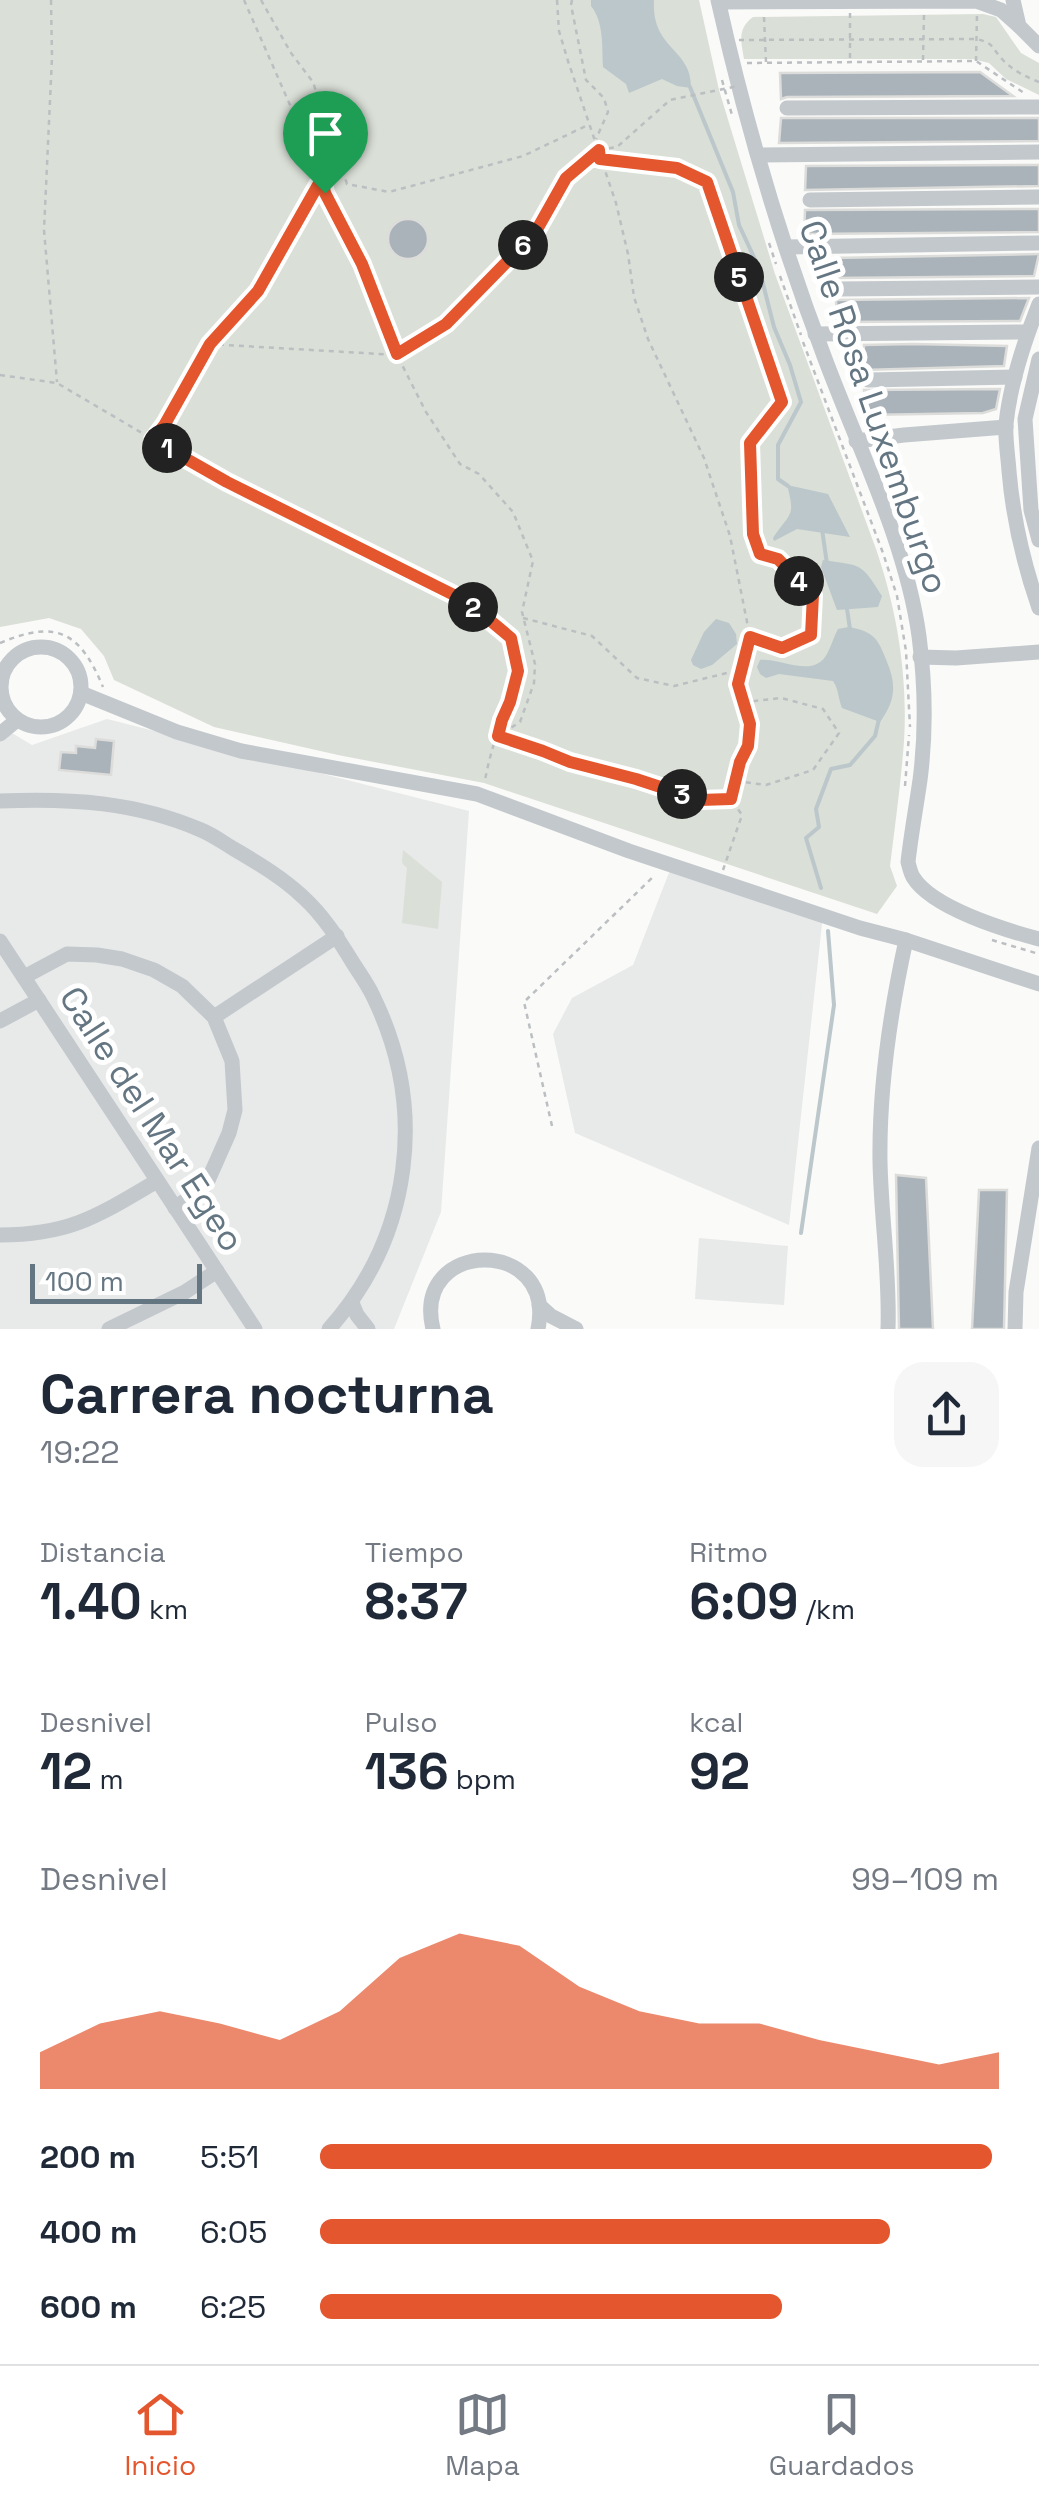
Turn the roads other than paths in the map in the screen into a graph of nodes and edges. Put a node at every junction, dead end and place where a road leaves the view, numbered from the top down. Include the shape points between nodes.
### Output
1 (889, 0) edge
2 (1013, 0) edge
3 (718, 1) edge
4 (977, 3) edge
5 (1019, 26) junction
6 (1039, 46) edge
7 (1034, 101) edge
8 (787, 108) dead end
9 (1039, 152) edge
10 (758, 155) junction
11 (1039, 198) edge
12 (810, 200) dead end
13 (1039, 242) edge
14 (786, 246) junction
15 (1039, 287) edge
16 (838, 289) dead end
17 (1039, 304) edge
18 (1028, 332) junction
19 (815, 334) junction
20 (1039, 360) edge
21 (1015, 377) junction
22 (868, 380) dead end
23 (1006, 427) junction
24 (856, 441) junction
25 (1039, 540) edge
26 (1039, 608) edge
27 (1039, 652) edge
28 (920, 657) junction
29 (4, 662) edge
30 (81, 693) junction
31 (2, 700) edge
32 (17, 720) junction
33 (0, 734) edge
34 (0, 800) edge
35 (337, 936) junction
36 (1039, 939) edge
37 (906, 940) junction
38 (0, 941) edge
39 (24, 977) junction
40 (1039, 984) edge
41 (38, 1000) junction
42 (214, 1017) junction
43 (0, 1021) edge
44 (1039, 1148) edge
45 (157, 1180) junction
46 (175, 1208) junction
47 (0, 1235) edge
48 (217, 1271) junction
49 (352, 1303) junction
50 (540, 1304) junction
51 (428, 1328) edge
52 (108, 1329) edge
53 (255, 1329) edge
54 (329, 1329) edge
55 (368, 1329) edge
56 (538, 1329) edge
57 (576, 1329) edge
58 (888, 1329) edge
59 (1015, 1329) edge

1 - 3 street
1 - 4 street
2 - 5 street
3 - 10 street, Calle Rosa Luxemburgo
4 - 5 street
5 - 6 street
7 - 8 street
9 - 10 street
10 - 14 street, Calle Rosa Luxemburgo
11 - 12 street
13 - 14 street
14 - 19 street, Calle Rosa Luxemburgo
15 - 16 street
17 - 18 street
18 - 19 street
18 - 21 street
19 - 24 street, Calle Rosa Luxemburgo
20 - 25 street via 1025,419 1030,510
21 - 22 street
21 - 23 street
23 - 24 street
23 - 26 street via 1013,516
24 - 28 street, Calle Rosa Luxemburgo via 898,550
27 - 28 street
28 - 36 street, Calle Rosa Luxemburgo via 912,876 949,906
29 - 30 street via 38,647 60,652 77,670
29 - 31 street
30 - 32 street via 62,722 39,728
30 - 37 street via 240,751 477,794
31 - 32 street
32 - 33 street
34 - 35 street via 106,802 203,831 303,897
35 - 42 street
35 - 49 street via 373,996 395,1054 406,1119 396,1213
37 - 40 street
37 - 58 street via 884,1066 880,1160
38 - 39 street, Calle del Mar Egeo
39 - 41 street, Calle del Mar Egeo
39 - 42 street via 67,954 122,959 182,986
41 - 43 street
41 - 45 street, Calle del Mar Egeo
42 - 46 street via 232,1061 234,1110 206,1185
44 - 59 street
45 - 46 street, Calle del Mar Egeo
45 - 47 street via 70,1227
46 - 48 street, Calle del Mar Egeo
48 - 52 street
48 - 53 street, Calle del Mar Egeo
49 - 54 street
49 - 55 street
50 - 51 street via 524,1274 492,1258 474,1259 458,1265 434,1290
50 - 56 street
50 - 57 street

